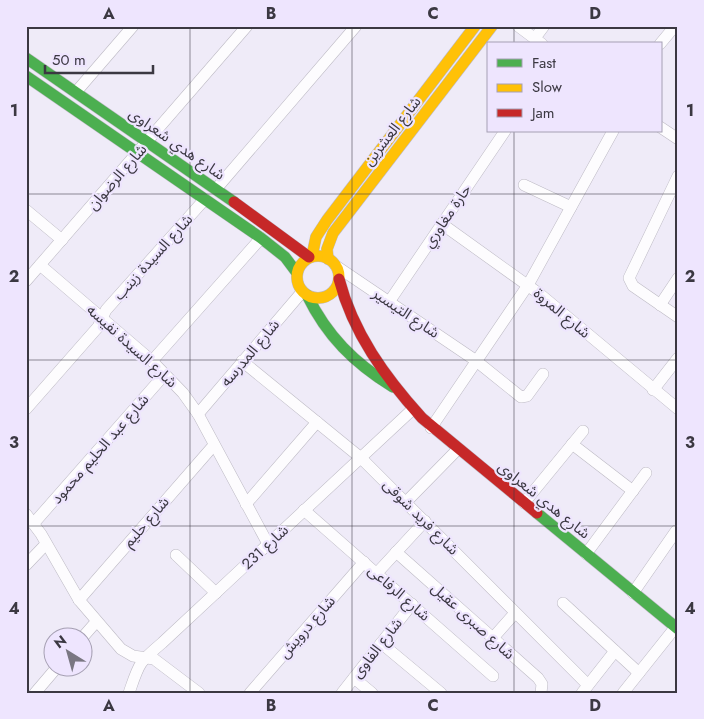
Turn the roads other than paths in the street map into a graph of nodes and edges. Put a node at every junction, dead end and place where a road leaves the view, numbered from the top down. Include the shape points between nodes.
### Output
1 (133, 26) edge
2 (247, 26) edge
3 (356, 26) edge
4 (475, 26) edge
5 (492, 26) edge
6 (518, 26) edge
7 (544, 26) edge
8 (675, 26) edge
9 (538, 41) edge
10 (662, 42) edge
11 (26, 58) edge
12 (26, 76) edge
13 (76, 92) junction
14 (662, 128) edge
15 (504, 132) edge
16 (612, 132) edge
17 (678, 139) edge
18 (148, 142) junction
19 (138, 153) junction
20 (678, 176) edge
21 (524, 185) dead end
22 (216, 188) junction
23 (205, 199) junction
24 (571, 207) junction
25 (26, 210) edge
26 (442, 224) junction
27 (262, 238) junction
28 (62, 240) junction
29 (310, 257) junction
30 (332, 262) junction
31 (40, 265) junction
32 (297, 272) junction
33 (678, 278) edge
34 (339, 280) junction
35 (26, 281) edge
36 (528, 285) junction
37 (304, 294) junction
38 (389, 302) junction
39 (660, 305) junction
40 (678, 317) edge
41 (103, 319) junction
42 (678, 358) edge
43 (475, 360) junction
44 (152, 361) junction
45 (242, 361) junction
46 (165, 374) junction
47 (543, 374) dead end
48 (397, 389) junction
49 (653, 390) junction
50 (26, 409) edge
51 (413, 409) junction
52 (678, 409) edge
53 (198, 414) junction
54 (317, 422) junction
55 (431, 428) junction
56 (583, 431) dead end
57 (572, 444) junction
58 (214, 445) junction
59 (458, 449) junction
60 (360, 458) junction
61 (646, 473) dead end
62 (633, 491) junction
63 (406, 502) junction
64 (524, 503) junction
65 (246, 504) junction
66 (304, 510) junction
67 (26, 514) edge
68 (425, 521) junction
69 (34, 523) junction
70 (676, 531) dead end
71 (46, 544) junction
72 (268, 544) junction
73 (396, 552) junction
74 (586, 554) junction
75 (176, 555) dead end
76 (364, 562) junction
77 (26, 564) edge
78 (377, 573) junction
79 (633, 592) junction
80 (216, 593) junction
81 (79, 600) junction
82 (563, 603) dead end
83 (412, 604) junction
84 (515, 613) junction
85 (96, 622) junction
86 (92, 627) edge
87 (677, 627) edge
88 (492, 639) junction
89 (381, 643) junction
90 (615, 652) junction
91 (145, 656) junction
92 (639, 673) junction
93 (49, 676) edge
94 (493, 676) dead end
95 (354, 678) junction
96 (585, 689) edge
97 (35, 693) edge
98 (129, 693) edge
99 (199, 693) edge
100 (250, 693) edge
101 (342, 693) edge
102 (372, 693) edge
103 (441, 693) edge
104 (541, 693) edge
105 (623, 693) edge

1 - 13 street
2 - 18 street, شارع الرضوان
3 - 22 street
4 - 29 street, شارع العشرين via 327,220 316,237
5 - 30 street, شارع العشرين via 333,233 328,249
6 - 9 street
7 - 9 street
8 - 10 street
11 - 13 street, شارع هدي شعراوى
12 - 19 street, شارع هدي شعراوى
13 - 18 street, شارع هدي شعراوى
14 - 17 street
15 - 26 street, حارة مغاوري
16 - 24 street
18 - 19 street, شارع الرضوان
18 - 22 street, شارع هدي شعراوى
19 - 23 street, شارع هدي شعراوى
19 - 28 street, شارع الرضوان
20 - 39 street via 629,278 633,286
21 - 24 street
22 - 29 street, شارع هدي شعراوى
23 - 27 street, شارع هدي شعراوى
23 - 41 street, شارع السيدة زينب via 106,310
24 - 36 street
25 - 28 street
26 - 36 street, شارع المروة
26 - 38 street, حارة مغاوري
27 - 32 street, شارع هدي شعراوى
27 - 44 street
28 - 31 street, شارع الرضوان
29 - 30 street
29 - 32 street via 303,261
30 - 34 street
30 - 38 street, شارع التيسير
31 - 35 street, شارع الرضوان
31 - 41 street, شارع السيدة نفيسه
32 - 37 street via 296,279
33 - 39 street
34 - 37 street via 327,296 314,298
34 - 48 street, شارع هدي شعراوى via 350,316
36 - 43 street
36 - 49 street, شارع المروة
37 - 45 street, شارع المدرسه
37 - 48 street, شارع هدي شعراوى via 331,339 352,359
38 - 43 street, شارع التيسير
39 - 40 street
41 - 44 street, شارع السيدة نفيسه
41 - 50 street, شارع السيدة زينب
42 - 49 street
43 - 47 street, شارع التيسير via 523,398
43 - 55 street
44 - 46 street, شارع السيدة نفيسه
45 - 53 street, شارع المدرسه
45 - 54 street, شارع فريد شوقى
46 - 53 street, شارع السيدة نفيسه
46 - 69 street, شارع عبد الحليم محمود
48 - 51 street, شارع هدي شعراوى
49 - 52 street, شارع المروة
51 - 55 street, شارع هدي شعراوى
51 - 60 street, شارع 231
53 - 58 street, شارع السيدة نفيسه
54 - 60 street, شارع فريد شوقى
54 - 65 street
55 - 59 street, شارع هدي شعراوى
56 - 57 street
57 - 62 street
57 - 64 street
58 - 65 street, شارع السيدة نفيسه
58 - 81 street, شارع حليم
59 - 63 street
59 - 64 street, شارع هدي شعراوى
60 - 63 street, شارع فريد شوقى
60 - 66 street, شارع 231
61 - 62 street
62 - 74 street
63 - 68 street, شارع فريد شوقى
64 - 74 street, شارع هدي شعراوى
65 - 72 street, شارع السيدة نفيسه
66 - 72 street, شارع 231
66 - 76 street, شارع الرفاعى
67 - 69 street
68 - 73 street
68 - 84 street, شارع فريد شوقى
69 - 71 street
70 - 79 street
71 - 77 street
71 - 81 street
72 - 80 street, شارع 231
73 - 78 street
73 - 88 street, شارع صبرى عقيل
74 - 79 street, شارع هدي شعراوى
75 - 80 street
76 - 78 street, شارع الرفاعى
76 - 100 street, شارع درويش
78 - 83 street, شارع الرفاعى
79 - 87 street, شارع هدي شعراوى
80 - 91 street, شارع 231
81 - 85 street
82 - 90 street
83 - 89 street, شارع الفاوى
83 - 94 street, شارع الرفاعى
84 - 88 street
84 - 96 street, شارع فريد شوقى
85 - 86 street
85 - 91 street via 121,649 132,656
87 - 92 street
88 - 104 street, شارع صبرى عقيل via 538,678 542,684
89 - 95 street, شارع الفاوى
89 - 103 street
90 - 92 street
90 - 96 street
91 - 98 street, شارع 231
91 - 99 street via 154,659
92 - 105 street
93 - 97 street
95 - 101 street, شارع الفاوى
95 - 102 street

